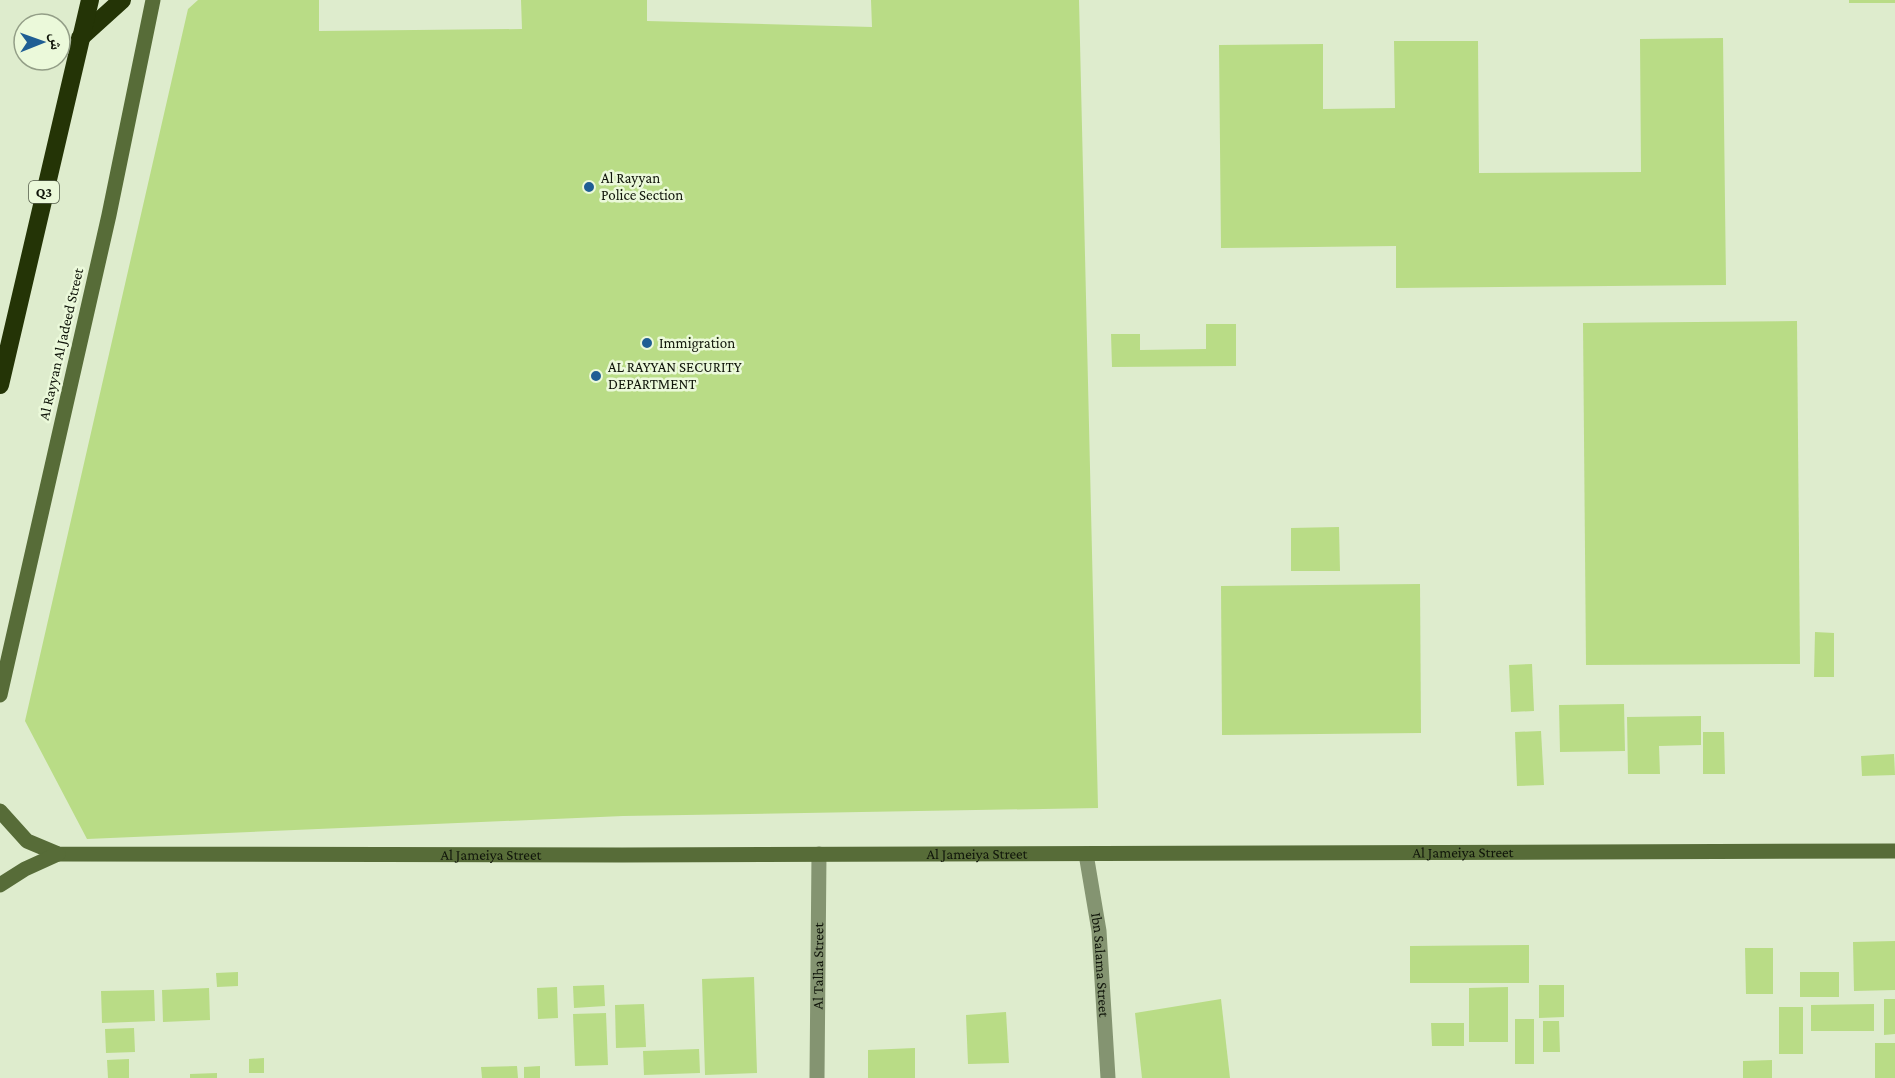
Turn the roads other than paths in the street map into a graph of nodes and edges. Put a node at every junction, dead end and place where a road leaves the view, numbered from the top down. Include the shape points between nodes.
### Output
1 (90, 0) edge
2 (122, 0) edge
3 (153, 0) edge
4 (80, 39) junction
5 (0, 385) edge
6 (0, 695) edge
7 (0, 811) edge
8 (1895, 851) edge
9 (58, 854) junction
10 (819, 854) junction
11 (1086, 854) junction
12 (0, 885) edge
13 (817, 1078) edge
14 (1108, 1078) edge

1 - 4 highway, Q3
2 - 4 highway
3 - 6 street, Al Rayyan Al Jadeed Street via 109,214
4 - 5 highway, Q3
7 - 9 street, Al Jameiya Street via 27,840
8 - 11 street, Al Jameiya Street
9 - 10 street, Al Jameiya Street
9 - 12 street, Al Jameiya Street
10 - 11 street, Al Jameiya Street
10 - 13 street, Al Talha Street
11 - 14 street, Ibn Salama Street via 1099,931

